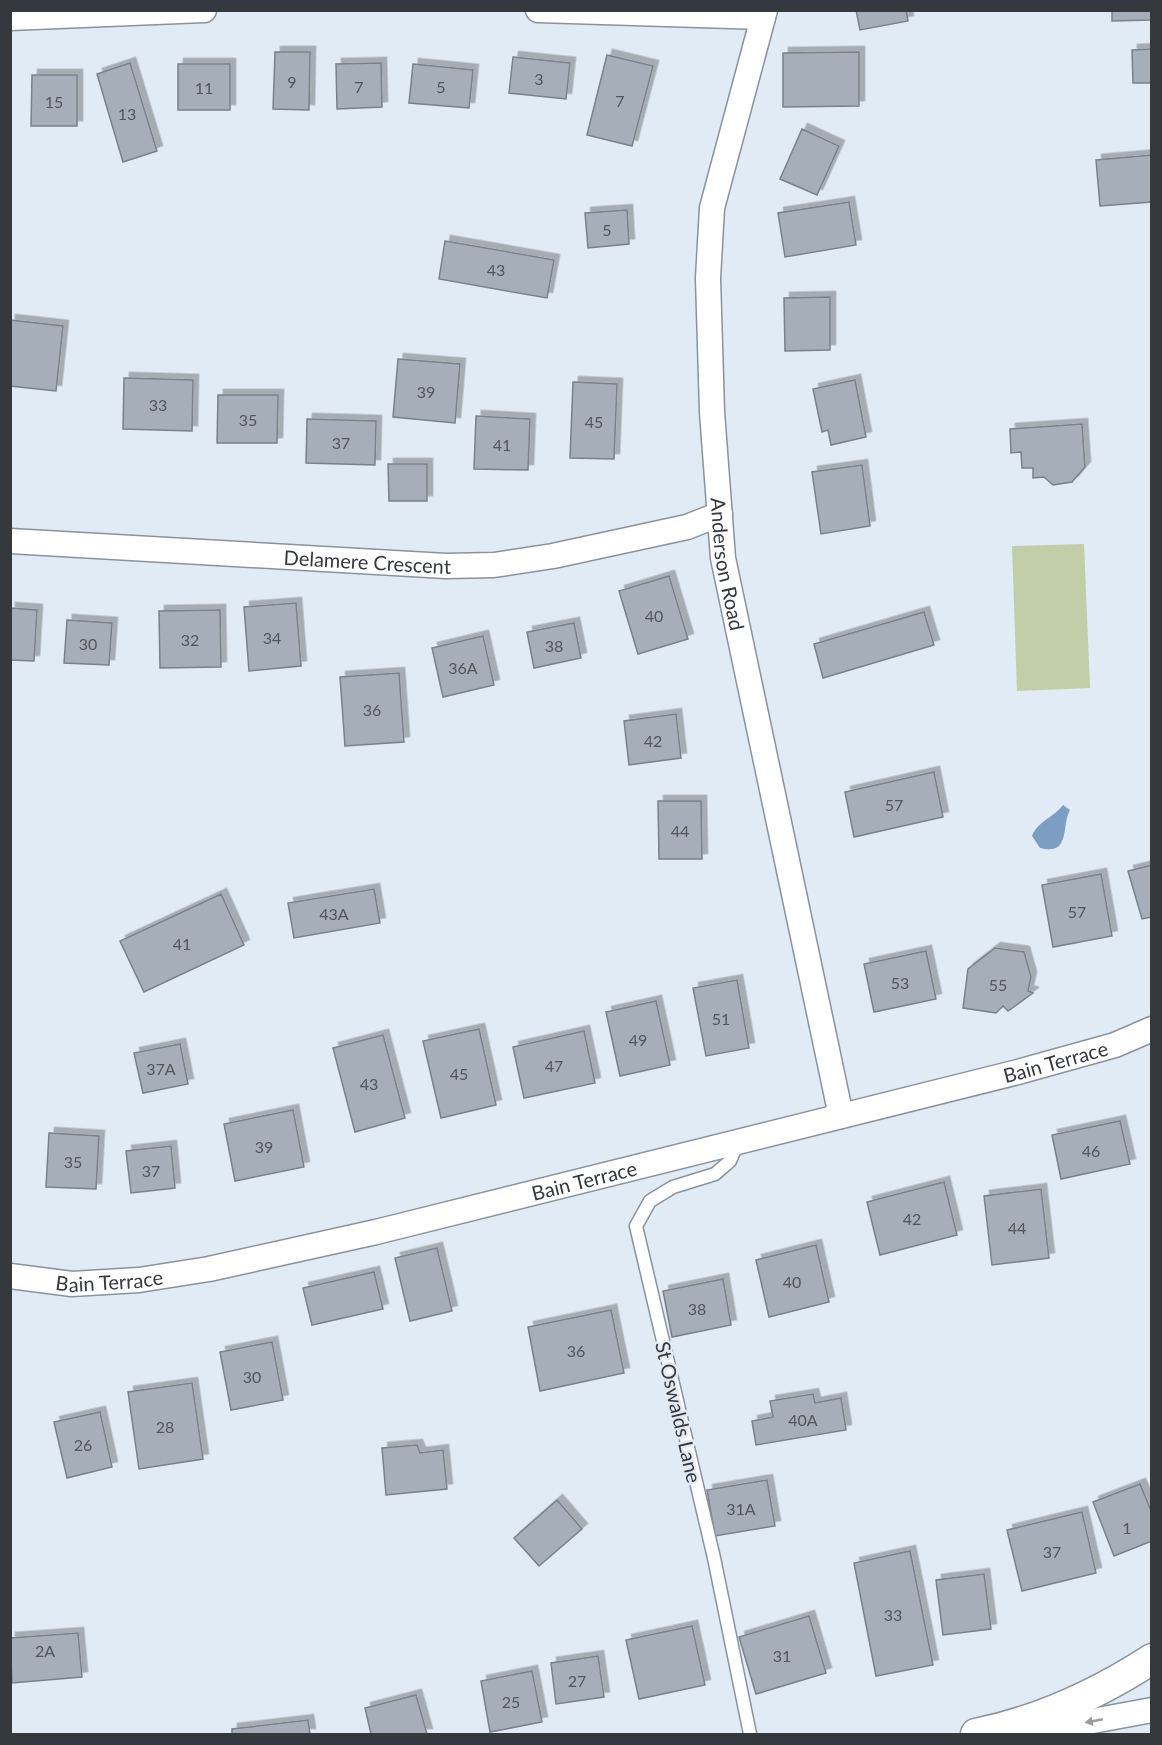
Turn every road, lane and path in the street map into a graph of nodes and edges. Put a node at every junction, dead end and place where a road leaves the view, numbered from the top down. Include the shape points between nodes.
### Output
1 (204, 10) edge
2 (538, 10) edge
3 (764, 14) edge
4 (10, 18) edge
5 (720, 514) junction
6 (10, 541) edge
7 (1152, 1029) edge
8 (841, 1116) junction
9 (738, 1142) junction
10 (10, 1276) edge
11 (1152, 1659) edge
12 (1152, 1710) edge
13 (1008, 1726) junction
14 (750, 1734) edge
15 (976, 1734) edge

1 - 4 street
2 - 3 street
3 - 5 street, Anderson Road via 712,208 708,278
5 - 6 street, Delamere Crescent via 687,527 494,565 446,566
5 - 8 street, Anderson Road via 723,558
7 - 8 street, Bain Terrace via 1115,1045
8 - 9 street, Bain Terrace
9 - 10 street, Bain Terrace via 209,1269 139,1280 72,1284
9 - 14 lane, St Oswalds Lane via 730,1161 714,1174 673,1187 650,1202 636,1226 714,1558
11 - 13 street via 1095,1693
12 -> 13 street via 1082,1723
13 - 15 street

